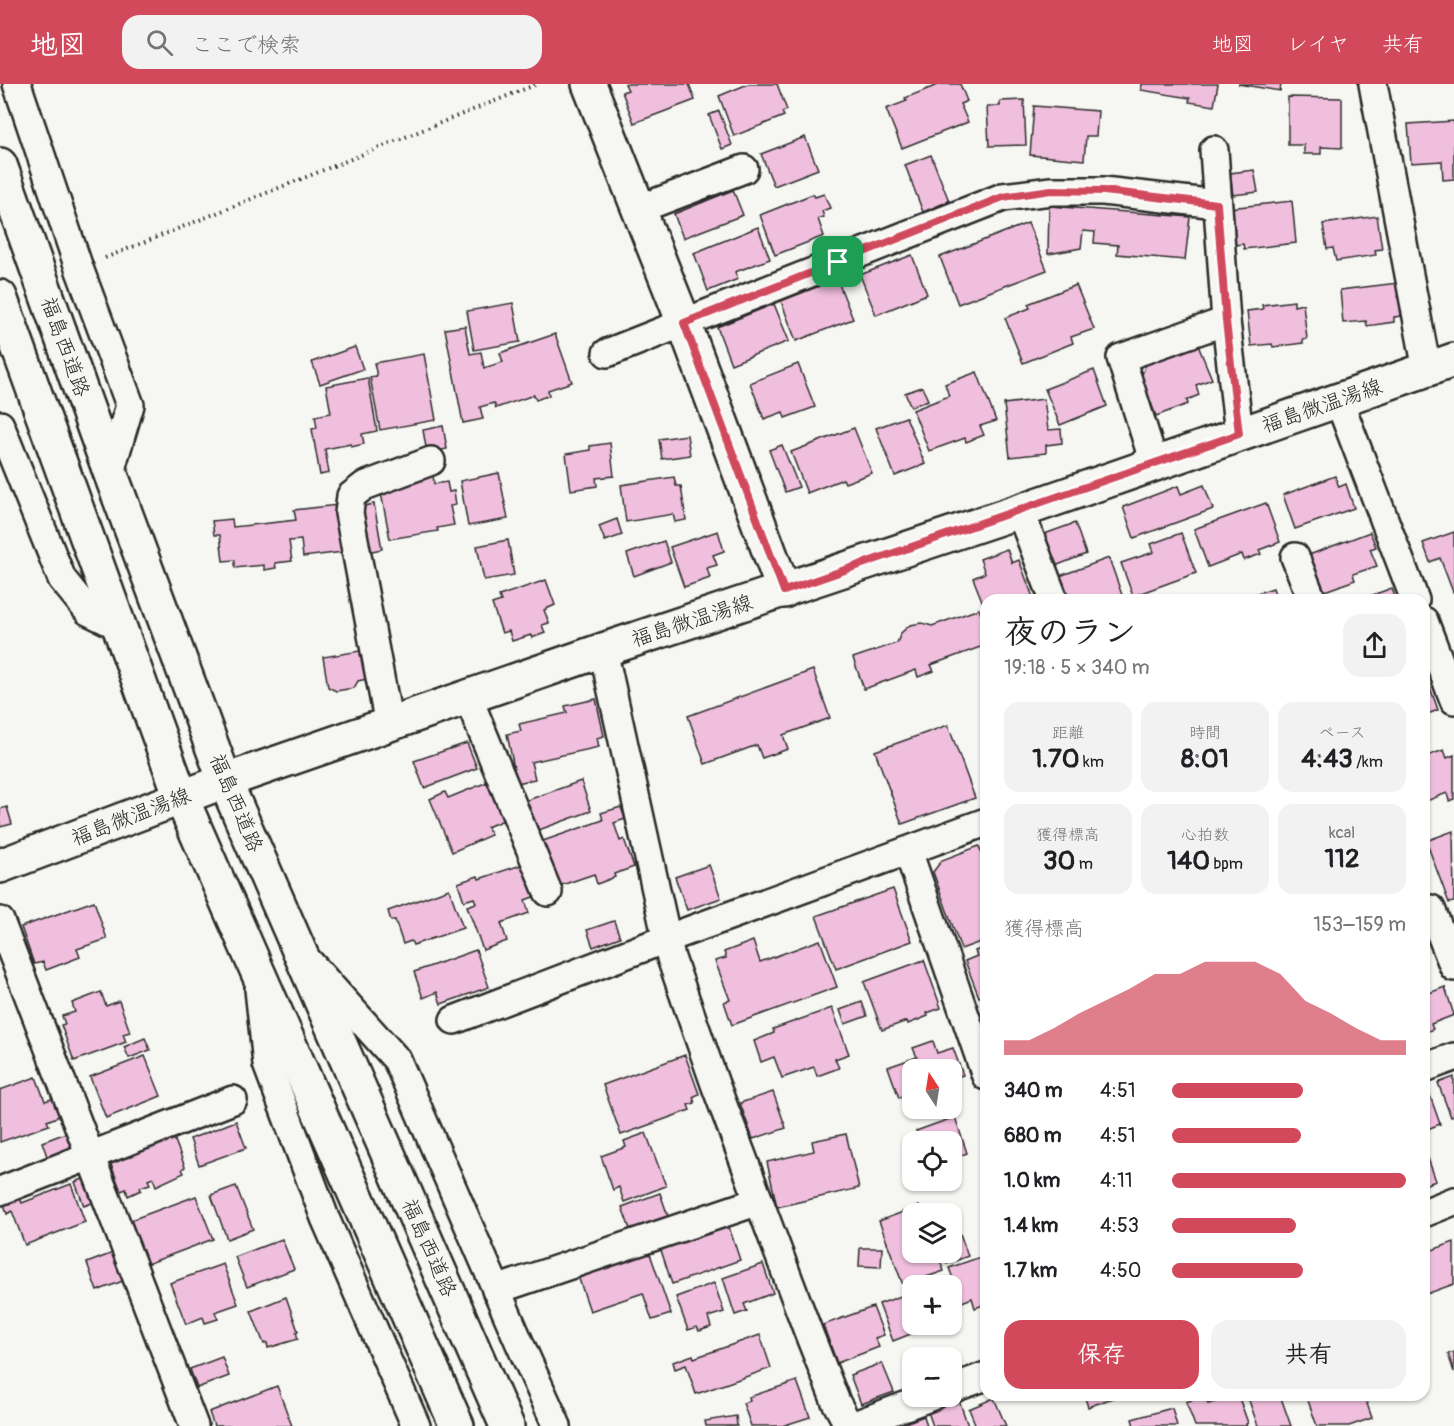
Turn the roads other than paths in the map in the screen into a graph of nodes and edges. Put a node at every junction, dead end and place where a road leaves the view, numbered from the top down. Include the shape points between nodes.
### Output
1 (18, 84) edge
2 (590, 84) edge
3 (1373, 84) edge
4 (1214, 150) dead end
5 (0, 165) edge
6 (744, 170) dead end
7 (1217, 204) junction
8 (639, 210) junction
9 (0, 297) edge
10 (1226, 321) junction
11 (684, 323) junction
12 (607, 353) dead end
13 (1440, 365) edge
14 (1339, 401) junction
15 (0, 425) edge
16 (1239, 434) junction
17 (430, 460) dead end
18 (1154, 463) junction
19 (110, 472) junction
20 (1020, 511) junction
21 (1295, 557) dead end
22 (784, 591) junction
23 (1052, 594) edge
24 (1310, 594) edge
25 (1414, 594) edge
26 (119, 626) junction
27 (1454, 636) edge
28 (603, 650) junction
29 (1430, 659) edge
30 (468, 697) junction
31 (1454, 700) edge
32 (389, 725) junction
33 (225, 781) junction
34 (181, 797) junction
35 (980, 824) edge
36 (908, 851) junction
37 (0, 866) edge
38 (548, 892) dead end
39 (1430, 909) edge
40 (0, 921) edge
41 (666, 939) junction
42 (299, 950) junction
43 (1454, 967) edge
44 (257, 970) junction
45 (454, 1020) dead end
46 (1454, 1058) edge
47 (980, 1059) edge
48 (1430, 1066) edge
49 (233, 1100) dead end
50 (91, 1157) junction
51 (0, 1191) edge
52 (759, 1201) junction
53 (1454, 1201) edge
54 (1430, 1211) edge
55 (496, 1290) junction
56 (980, 1378) edge
57 (962, 1385) edge
58 (902, 1407) edge
59 (194, 1426) edge
60 (416, 1426) edge
61 (457, 1426) edge
62 (507, 1426) edge
63 (557, 1426) edge
64 (851, 1426) edge

1 - 19 street via 130,405
2 - 8 main road
3 - 13 street
4 - 7 street
5 - 19 main road, 福島西道路
6 - 8 street
7 - 10 street
7 - 11 street via 1104,191 1051,190 1003,197
8 - 11 main road
9 - 26 main road, 福島西道路
10 - 16 street
10 - 18 street via 1121,358
11 - 12 street
11 - 22 main road
13 - 14 main road, 福島微温湯線
14 - 16 main road, 福島微温湯線
14 - 25 street
15 - 26 street via 62,579 88,611
16 - 18 main road, 福島微温湯線
17 - 32 street via 364,486 351,496 349,513
18 - 20 main road, 福島微温湯線
19 - 33 main road, 福島西道路
20 - 22 main road, 福島微温湯線
20 - 23 street
21 - 24 street
22 - 28 main road, 福島微温湯線
26 - 34 main road, 福島西道路
27 - 29 street
28 - 30 main road, 福島微温湯線
28 - 41 street
29 - 31 street
30 - 32 main road, 福島微温湯線
30 - 38 street
32 - 33 main road, 福島微温湯線
33 - 34 main road, 福島微温湯線
33 - 42 main road, 福島西道路
34 - 37 main road, 福島微温湯線
34 - 44 main road, 福島西道路
35 - 36 street
36 - 41 street
36 - 47 street
39 - 43 street
40 - 50 street
41 - 45 street
41 - 52 street
42 - 55 street via 397,1060
42 - 62 main road, 福島西道路
44 - 60 street via 267,1064 325,1218
44 - 61 main road, 福島西道路
46 - 48 street
49 - 50 street
50 - 51 street
50 - 59 street
52 - 55 street
52 - 64 street via 836,1402
53 - 54 street
55 - 63 street
56 - 57 street
58 - 64 street

